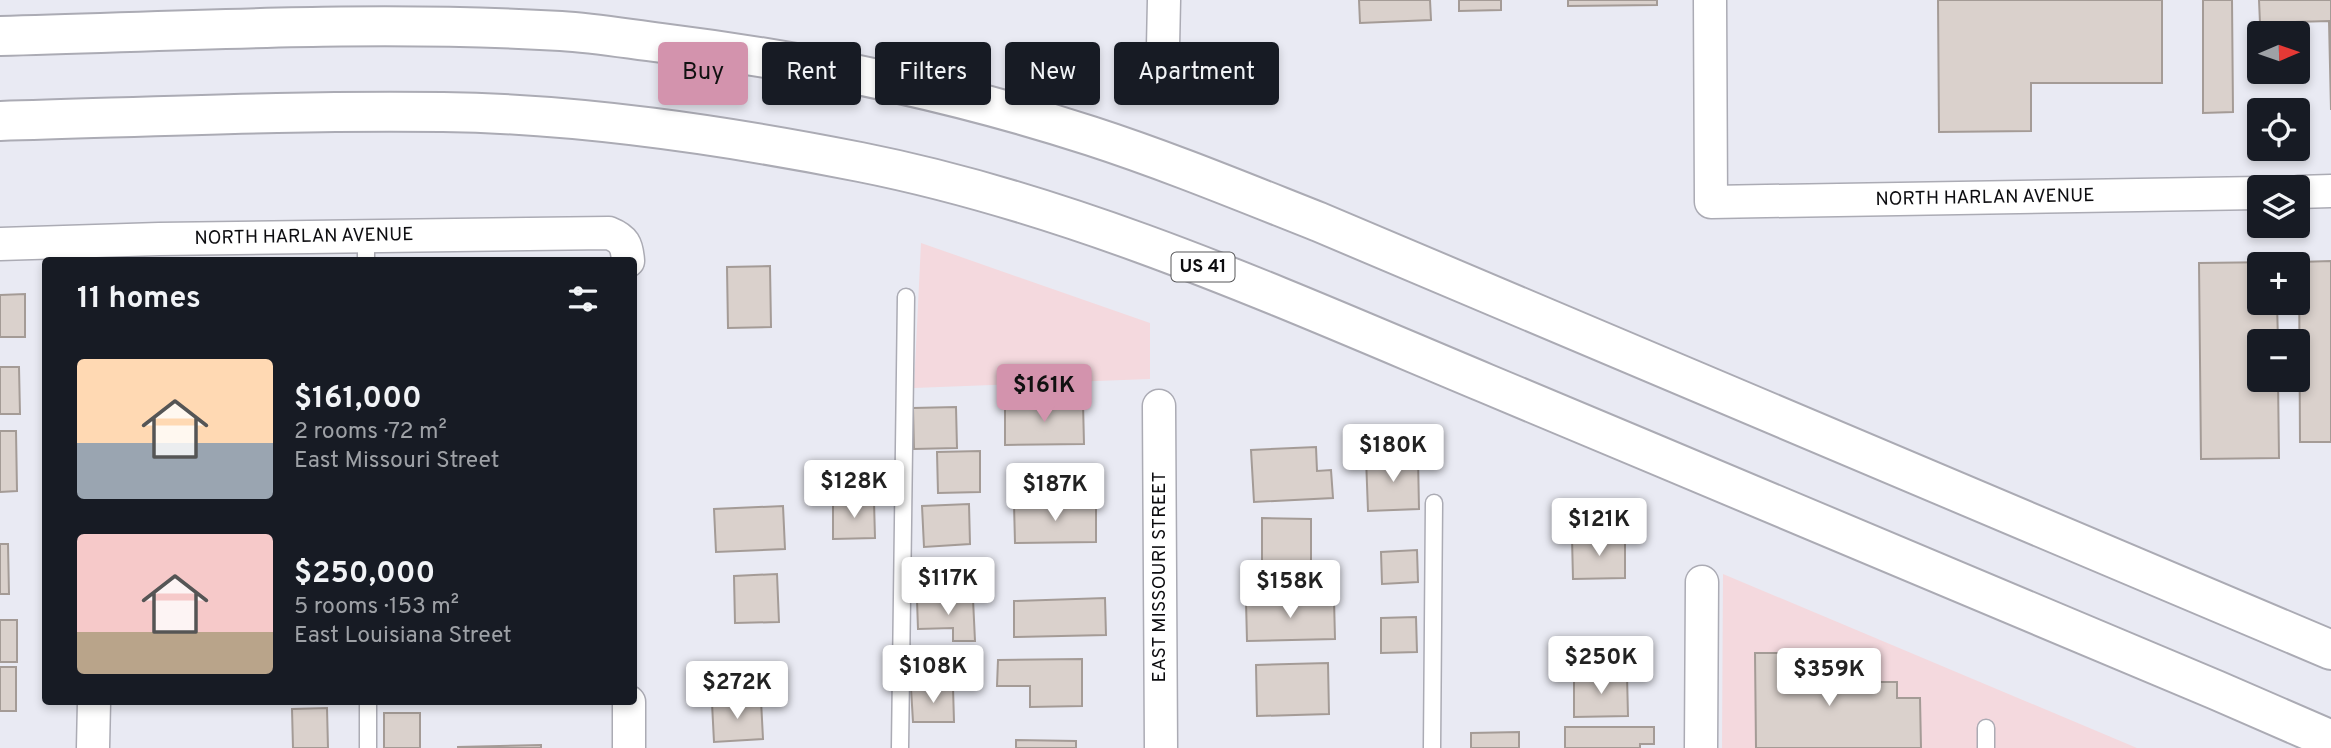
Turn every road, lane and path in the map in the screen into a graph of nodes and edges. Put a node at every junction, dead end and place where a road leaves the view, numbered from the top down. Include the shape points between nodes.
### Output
1 (1164, 0) edge
2 (1710, 0) edge
3 (0, 36) edge
4 (1163, 42) edge
5 (0, 121) edge
6 (2331, 191) edge
7 (2310, 192) edge
8 (2247, 193) edge
9 (0, 244) edge
10 (366, 249) edge
11 (101, 251) edge
12 (628, 257) edge
13 (906, 297) dead end
14 (1159, 406) dead end
15 (1434, 503) dead end
16 (1702, 582) dead end
17 (2331, 650) edge
18 (94, 705) edge
19 (368, 705) edge
20 (629, 705) edge
21 (1986, 728) dead end
22 (2331, 740) edge
23 (93, 748) edge
24 (368, 748) edge
25 (629, 748) edge
26 (900, 748) edge
27 (1161, 748) edge
28 (1432, 748) edge
29 (1701, 748) edge
30 (1986, 748) edge

1 - 4 street
2 - 8 street, NORTH HARLAN AVENUE via 1710,202
3 - 17 highway via 368,27 565,32 822,68 1008,111 1173,164 1319,222
5 - 22 highway, US 41 via 433,112 559,119 775,147 971,189 1059,215 1251,285
6 - 7 street
9 - 11 street, NORTH HARLAN AVENUE
10 - 11 street, NORTH HARLAN AVENUE
10 - 12 street, NORTH HARLAN AVENUE via 609,233 622,238
13 - 26 lane
14 - 27 street, EAST MISSOURI STREET
15 - 28 lane
16 - 29 street
18 - 23 street
19 - 24 lane
20 - 25 street
21 - 30 lane

